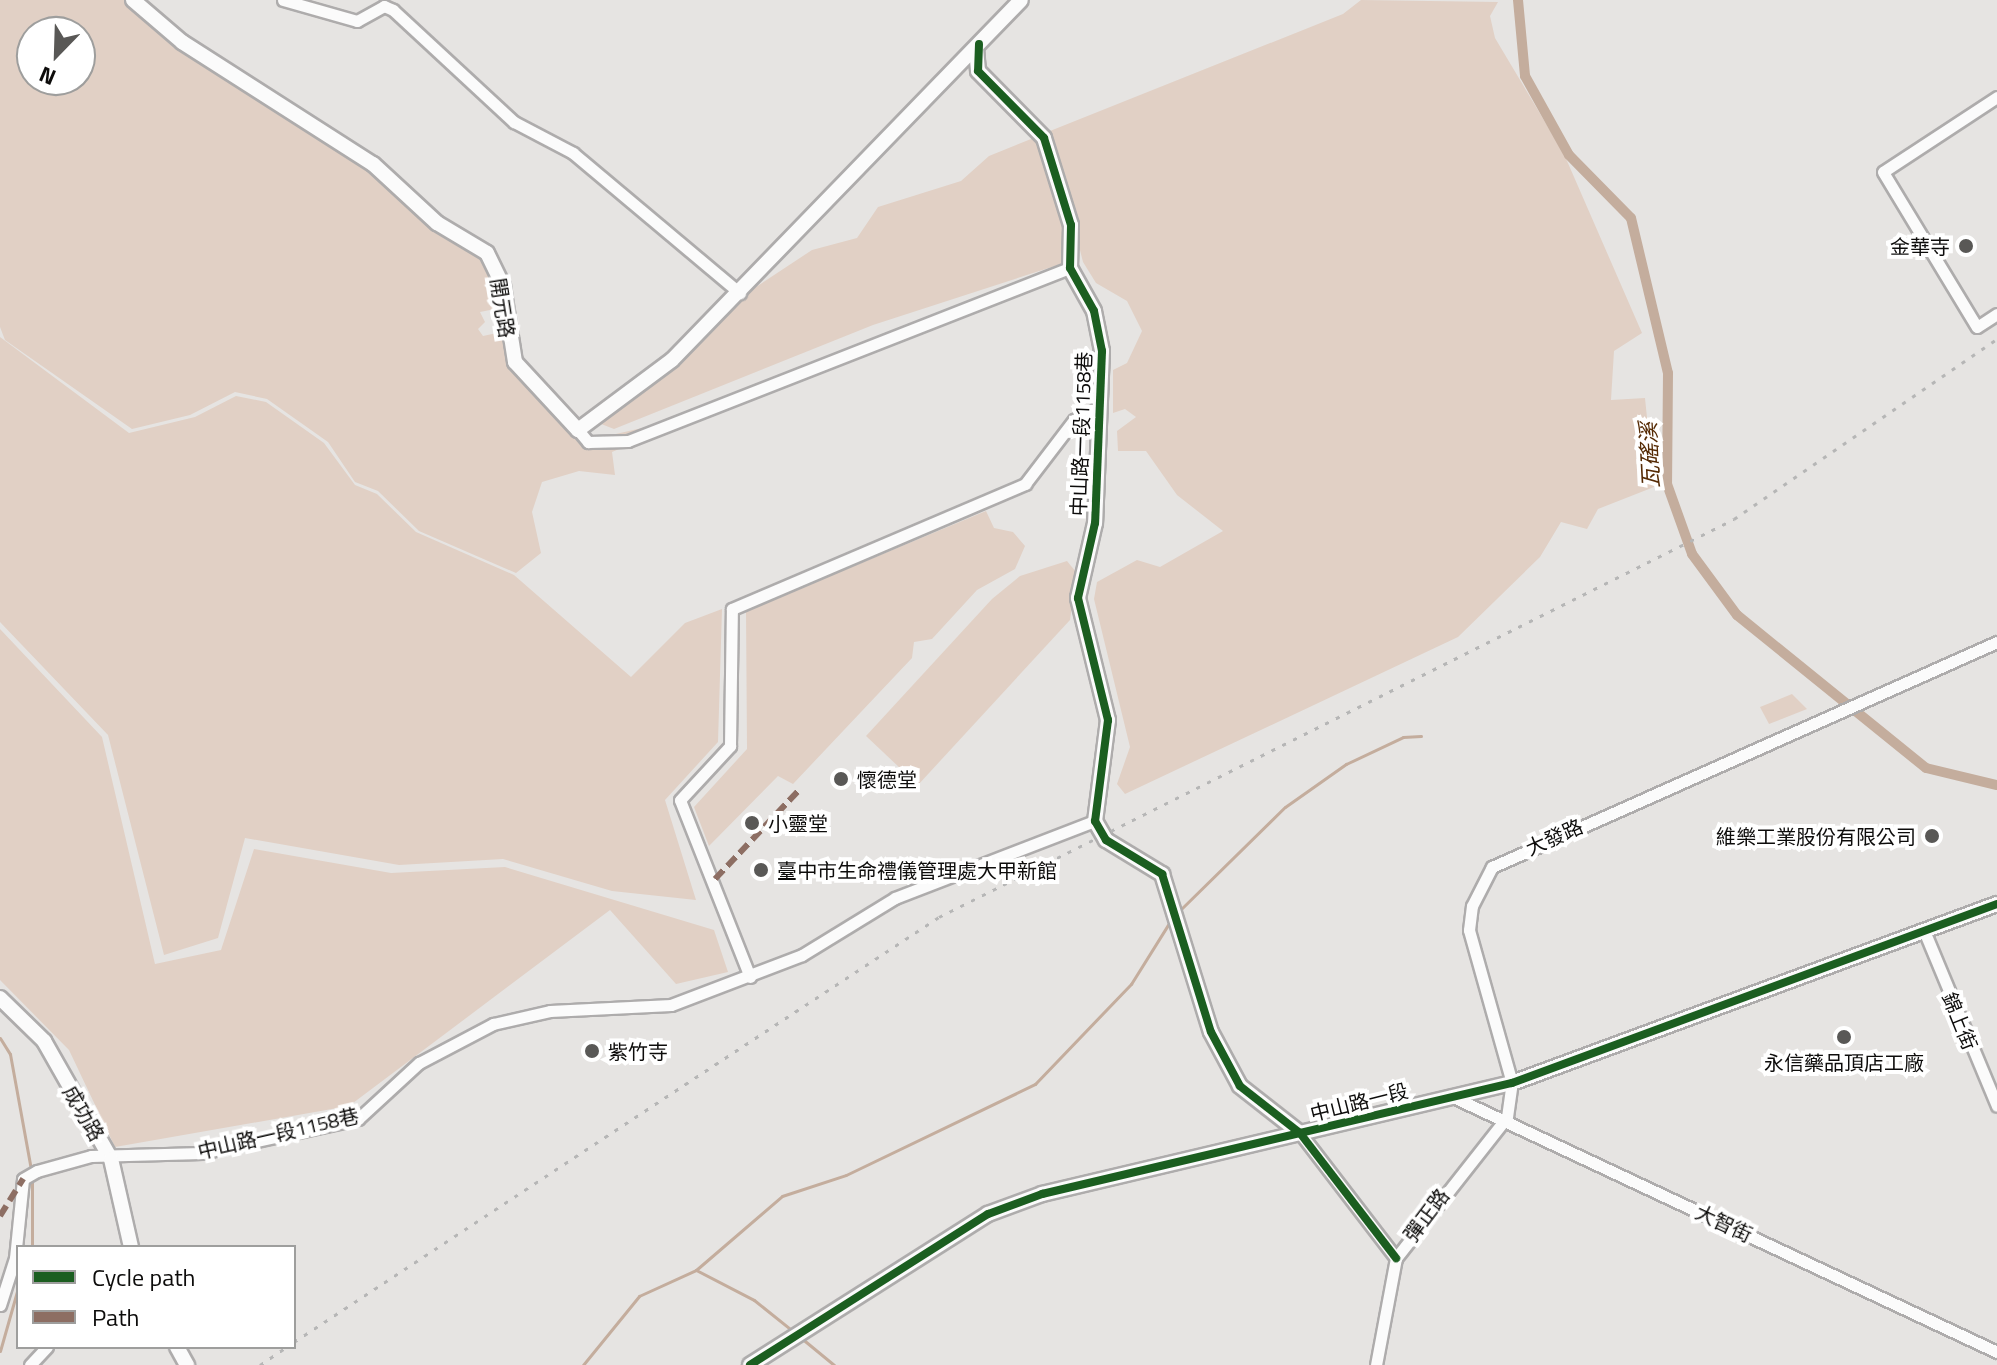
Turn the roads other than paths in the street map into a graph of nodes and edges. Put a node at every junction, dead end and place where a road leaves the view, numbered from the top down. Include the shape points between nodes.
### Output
1 (133, 0) edge
2 (283, 0) edge
3 (1021, 0) edge
4 (979, 44) junction
5 (1997, 97) edge
6 (1070, 268) junction
7 (740, 293) junction
8 (1997, 314) edge
9 (1095, 410) junction
10 (578, 430) junction
11 (1997, 642) edge
12 (1095, 821) junction
13 (1997, 904) edge
14 (1925, 933) junction
15 (750, 977) junction
16 (0, 998) edge
17 (1512, 1083) junction
18 (1451, 1096) junction
19 (1997, 1106) edge
20 (1507, 1117) junction
21 (1300, 1133) junction
22 (111, 1159) junction
23 (131, 1245) edge
24 (1396, 1258) junction
25 (1, 1301) edge
26 (45, 1349) edge
27 (1997, 1352) edge
28 (30, 1365) edge
29 (750, 1365) edge
30 (1376, 1365) edge

1 - 10 street, 開元路 via 182,42 373,164 437,223 487,253 503,286 515,362
2 - 7 street via 357,21 384,6 393,10 514,122 573,153
3 - 4 street
4 - 6 street via 978,71 1044,138 1071,225
4 - 7 street
5 - 8 street via 1883,172 1977,327
6 - 9 street, 中山路一段1158巷 via 1094,311 1102,351
6 - 10 street via 628,441 588,442
7 - 10 street via 651,379
9 - 12 street, 中山路一段1158巷 via 1097,500 1078,598 1108,720
9 - 15 street via 1074,420 1025,484 732,609 730,746 680,800
11 - 17 street, 大發路 via 1492,867 1472,906 1469,930
12 - 15 street, 中山路一段1158巷 via 895,898
12 - 21 street via 1106,840 1162,874 1211,1032 1240,1086
13 - 14 street, 中山路一段
14 - 17 street, 中山路一段
14 - 19 street, 錦上街
15 - 22 street, 中山路一段1158巷 via 671,1005 550,1011 493,1024 419,1063 358,1119 202,1153
16 - 22 street, 成功路 via 44,1041
17 - 18 street, 中山路一段
17 - 20 street, 彈正路
18 - 20 street, 大智街
18 - 21 street, 中山路一段
20 - 24 street, 彈正路
20 - 27 street, 大智街
21 - 24 street
21 - 29 street, 中山路一段 via 1108,1175 988,1214
22 - 23 street, 成功路
22 - 25 street, 中山路一段1158巷 via 91,1156 32,1174
24 - 30 street, 彈正路
26 - 28 street

